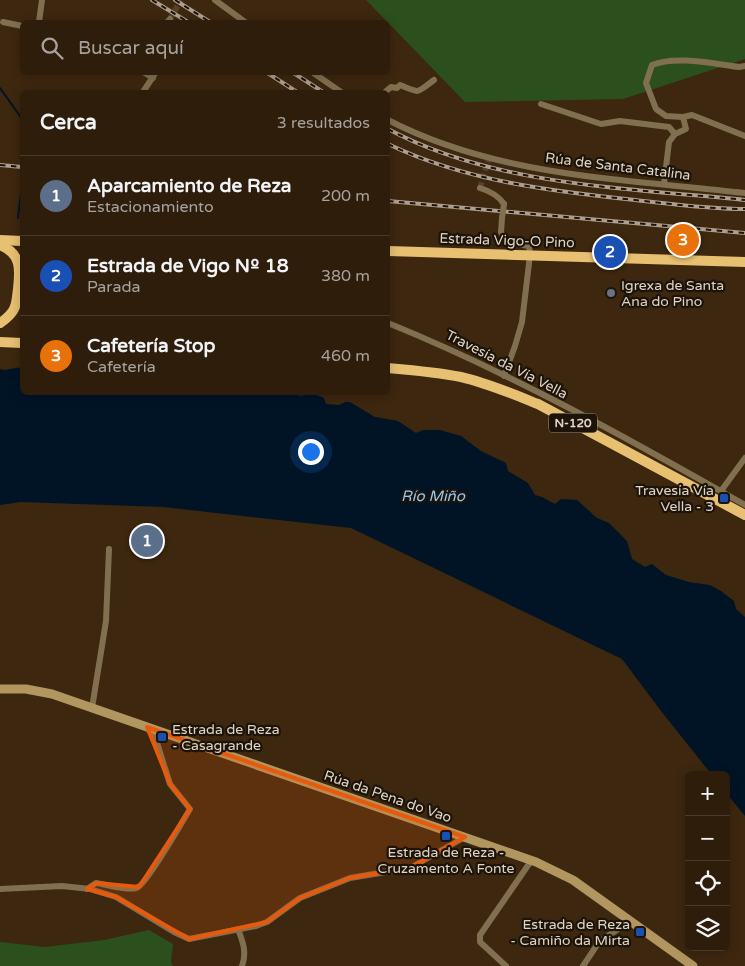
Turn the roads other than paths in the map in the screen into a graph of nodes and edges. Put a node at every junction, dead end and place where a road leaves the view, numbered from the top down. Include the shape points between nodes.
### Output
1 (42, 0) edge
2 (215, 0) edge
3 (38, 20) edge
4 (242, 20) edge
5 (3, 22) dead end
6 (20, 26) edge
7 (745, 66) edge
8 (154, 75) edge
9 (316, 75) edge
10 (434, 80) dead end
11 (144, 90) edge
12 (338, 90) edge
13 (387, 90) edge
14 (541, 104) dead end
15 (684, 117) junction
16 (390, 121) edge
17 (675, 134) junction
18 (745, 136) edge
19 (664, 184) junction
20 (480, 188) dead end
21 (745, 192) edge
22 (0, 240) edge
23 (20, 240) edge
24 (0, 245) edge
25 (390, 251) edge
26 (530, 255) junction
27 (745, 262) edge
28 (0, 323) edge
29 (390, 324) edge
30 (0, 342) edge
31 (20, 344) edge
32 (390, 368) edge
33 (504, 376) junction
34 (745, 458) edge
35 (721, 491) junction
36 (745, 505) edge
37 (745, 514) edge
38 (109, 549) dead end
39 (0, 689) edge
40 (92, 708) junction
41 (147, 727) junction
42 (465, 838) junction
43 (531, 861) junction
44 (87, 889) junction
45 (0, 890) edge
46 (633, 922) junction
47 (238, 929) junction
48 (242, 966) edge
49 (506, 966) edge
50 (582, 966) edge
51 (693, 966) edge

1 - 3 street
2 - 4 street
5 - 6 street
7 - 15 street via 689,61 652,65 646,83 656,109 666,116
8 - 11 street
9 - 12 street
10 - 13 street via 420,90 400,85 397,88 390,86
14 - 17 street via 601,124 620,121 669,127
15 - 17 street via 686,129
15 - 18 street via 692,114
16 - 19 street, Rúa de Santa Catalina via 443,145 489,158 550,172
17 - 19 street via 669,142
19 - 21 street, Rúa de Santa Catalina
20 - 26 street, bridge via 488,190 504,204 501,232 504,240 529,246
22 - 23 highway
24 - 28 highway via 15,257 20,270 15,308
25 - 26 highway, Estrada Vigo-O Pino
26 - 27 highway, Estrada Vigo-O Pino
26 - 33 street via 522,322
29 - 33 street, Travesía da Vía Vella
30 - 31 highway
32 - 37 highway, N-120 via 462,377 538,404
33 - 35 street, Travesía da Vía Vella
34 - 35 street
35 - 36 street, Travesía da Vía Vella
38 - 40 street via 106,621
39 - 40 main road, Rúa da Pena do Vao via 52,694
40 - 41 main road, Rúa da Pena do Vao
41 - 42 main road, Rúa da Pena do Vao
41 - 44 street via 157,743 170,784 190,809 139,887 133,889 96,883
42 - 43 main road, Rúa da Pena do Vao
42 - 47 street via 410,868 350,878 300,898 267,922
43 - 46 main road, Rúa da Pena do Vao via 573,880
43 - 49 street via 480,935 480,942
44 - 45 street via 62,886
44 - 47 street via 116,897 189,939
46 - 50 street via 599,942
46 - 51 main road, Rúa da Pena do Vao
47 - 48 street via 246,957

